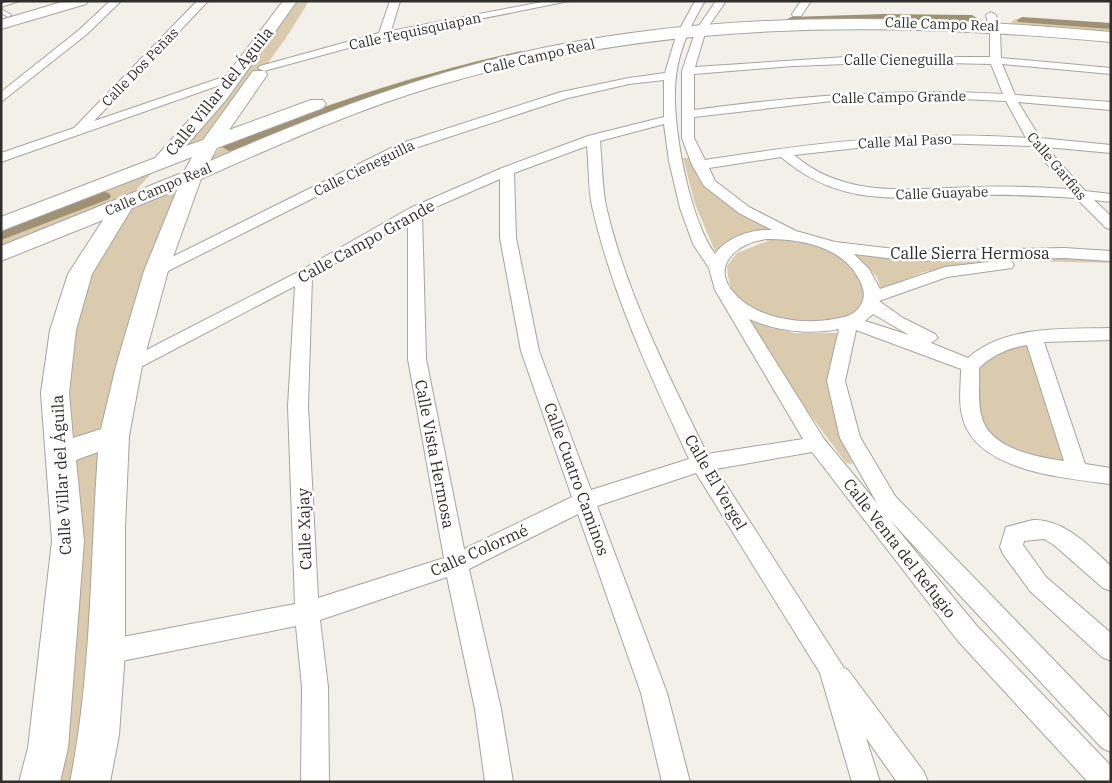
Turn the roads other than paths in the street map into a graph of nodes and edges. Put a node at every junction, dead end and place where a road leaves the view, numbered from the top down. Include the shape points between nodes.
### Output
1 (16, 1) edge
2 (58, 1) edge
3 (82, 1) edge
4 (116, 1) edge
5 (203, 1) edge
6 (290, 1) edge
7 (396, 1) edge
8 (564, 1) edge
9 (700, 1) edge
10 (721, 1) edge
11 (806, 1) edge
12 (797, 14) junction
13 (3, 15) edge
14 (993, 20) junction
15 (1111, 23) edge
16 (705, 25) junction
17 (684, 27) junction
18 (384, 35) junction
19 (1111, 37) edge
20 (278, 48) joint
21 (296, 58) junction
22 (996, 60) junction
23 (264, 68) junction
24 (688, 71) junction
25 (1111, 71) edge
26 (236, 76) junction
27 (670, 76) junction
28 (196, 90) junction
29 (220, 96) junction
30 (243, 97) junction
31 (1008, 97) junction
32 (1, 98) edge
33 (1111, 106) edge
34 (688, 114) junction
35 (281, 116) junction
36 (669, 118) junction
37 (76, 132) junction
38 (593, 139) junction
39 (1032, 141) junction
40 (208, 146) junction
41 (1111, 148) edge
42 (783, 152) junction
43 (1, 158) edge
44 (161, 163) junction
45 (699, 165) junction
46 (507, 171) junction
47 (192, 176) junction
48 (1079, 194) junction
49 (1111, 198) edge
50 (121, 205) junction
51 (415, 211) junction
52 (1, 225) edge
53 (1111, 225) edge
54 (794, 235) junction
55 (830, 246) junction
56 (1, 254) edge
57 (1111, 256) edge
58 (716, 266) junction
59 (1111, 267) edge
60 (156, 271) junction
61 (304, 275) junction
62 (723, 290) junction
63 (871, 301) junction
64 (850, 323) junction
65 (1111, 334) edge
66 (1034, 338) junction
67 (974, 361) junction
68 (129, 366) junction
69 (114, 436) junction
70 (817, 444) junction
71 (59, 454) junction
72 (701, 463) junction
73 (1077, 471) junction
74 (1111, 476) edge
75 (584, 501) junction
76 (456, 564) junction
77 (1111, 581) edge
78 (307, 613) junction
79 (1111, 649) edge
80 (107, 652) junction
81 (831, 668) junction
82 (1111, 739) edge
83 (39, 782) edge
84 (90, 782) edge
85 (315, 782) edge
86 (499, 782) edge
87 (676, 782) edge
88 (866, 782) edge
89 (914, 782) edge
90 (1107, 782) edge

1 - 13 lane
2 - 13 street
3 - 13 street
4 - 32 street
5 - 37 street, Calle Dos Peñas
6 - 26 street, Calle Villar del Águila
7 - 18 street
8 - 18 street, Calle Tequisquiapan
9 - 17 street
10 - 16 street
11 - 12 street
12 - 14 street, Calle Campo Real via 922,12
12 - 16 street, Calle Campo Real
14 - 15 street, Calle Campo Real
14 - 16 street, Calle Campo Real
14 - 19 street, Calle Campo Real
14 - 22 street, Calle Garfias
16 - 17 street, Calle Campo Real
16 - 24 street
17 - 27 street
17 - 35 street, Calle Campo Real via 527,46 417,72
17 - 47 street, Calle Campo Real via 537,54 431,82 315,122
18 - 21 street, Calle Tequisquiapan
20 - 21 street
20 - 23 street, Calle Villar del Águila
21 - 23 street, Calle Tequisquiapan
22 - 24 street, Calle Cieneguilla via 885,58 766,63
22 - 25 street, Calle Cieneguilla
22 - 31 street, Calle Garfias
23 - 30 street, Calle Villar del Águila
24 - 34 street
26 - 28 street
26 - 29 street, Calle Villar del Águila
27 - 36 street
27 - 60 street, Calle Cieneguilla via 565,95 404,147
28 - 29 street
28 - 37 street
29 - 44 street, Calle Villar del Águila
30 - 35 street via 242,106 250,112
30 - 40 street, Calle Villar del Águila
31 - 33 street, Calle Campo Grande
31 - 34 street, Calle Campo Grande via 879,94 792,100
31 - 39 street, Calle Garfias
34 - 45 street via 688,138
35 - 40 street, Calle Campo Real
36 - 38 street, Calle Campo Grande
36 - 58 street via 686,202 701,244
37 - 43 street
38 - 46 street, Calle Campo Grande
38 - 72 street, Calle El Vergel via 599,205 618,273 646,348
39 - 41 street, Calle Mal Paso
39 - 42 street, Calle Mal Paso via 911,140
39 - 48 street, Calle Garfias
40 - 44 street, Calle Campo Real
40 - 47 street, Calle Villar del Águila
42 - 45 street, Calle Mal Paso
42 - 48 street, Calle Guayabe via 807,171 836,186 872,193
44 - 50 street, Calle Villar del Águila
44 - 52 street, Calle Campo Real
45 - 54 street via 708,183 744,210
46 - 51 street, Calle Campo Grande
46 - 75 street, Calle Cuatro Caminos via 508,238 530,351
47 - 50 street, Calle Campo Real
47 - 60 street, Calle Villar del Águila
48 - 49 street, Calle Guayabe
48 - 53 street, Calle Garfias
50 - 56 street, Calle Campo Real
50 - 71 street, Calle Villar del Águila via 80,274 64,330 56,393
51 - 61 street, Calle Campo Grande
51 - 76 street, Calle Vista Hermosa via 417,359
54 - 55 street
54 - 58 street via 766,234 742,240 724,251
55 - 57 street, Calle Sierra Hermosa via 912,256 1064,253
55 - 63 street via 863,271 873,292
58 - 62 street
59 - 63 street, Calle Sierra Hermosa via 1002,265 944,272
60 - 68 street, Calle Villar del Águila
61 - 68 street, Calle Campo Grande
61 - 78 street, Calle Xajay via 298,406
62 - 64 street via 733,302 758,317 789,326 820,327
62 - 70 street, Calle Venta del Refugio
63 - 64 street via 868,309
63 - 67 street via 915,332
64 - 67 street
64 - 82 street, Calle Venta del Refugio via 836,382 850,438 887,502
65 - 66 street
66 - 67 street via 1009,342
66 - 73 street
67 - 73 street via 972,416 986,441 1013,457
68 - 69 street, Calle Villar del Águila
69 - 71 street
69 - 80 street, Calle Villar del Águila
70 - 72 street, Calle Colormé
70 - 90 street, Calle Venta del Refugio via 967,633
71 - 83 street, Calle Villar del Águila via 68,541 48,748
72 - 75 street, Calle Colormé
72 - 81 street, Calle El Vergel
73 - 74 street
75 - 76 street, Calle Colormé
75 - 87 street, Calle Cuatro Caminos via 654,692
76 - 78 street, Calle Colormé
76 - 86 street, Calle Vista Hermosa via 488,709
77 - 79 street via 1063,539 1047,531 1032,529 1014,534 1011,547 1038,584
78 - 80 street, Calle Colormé
78 - 85 street, Calle Xajay via 316,687
80 - 84 street, Calle Villar del Águila via 100,735
81 - 88 street, Calle El Vergel
81 - 89 street

